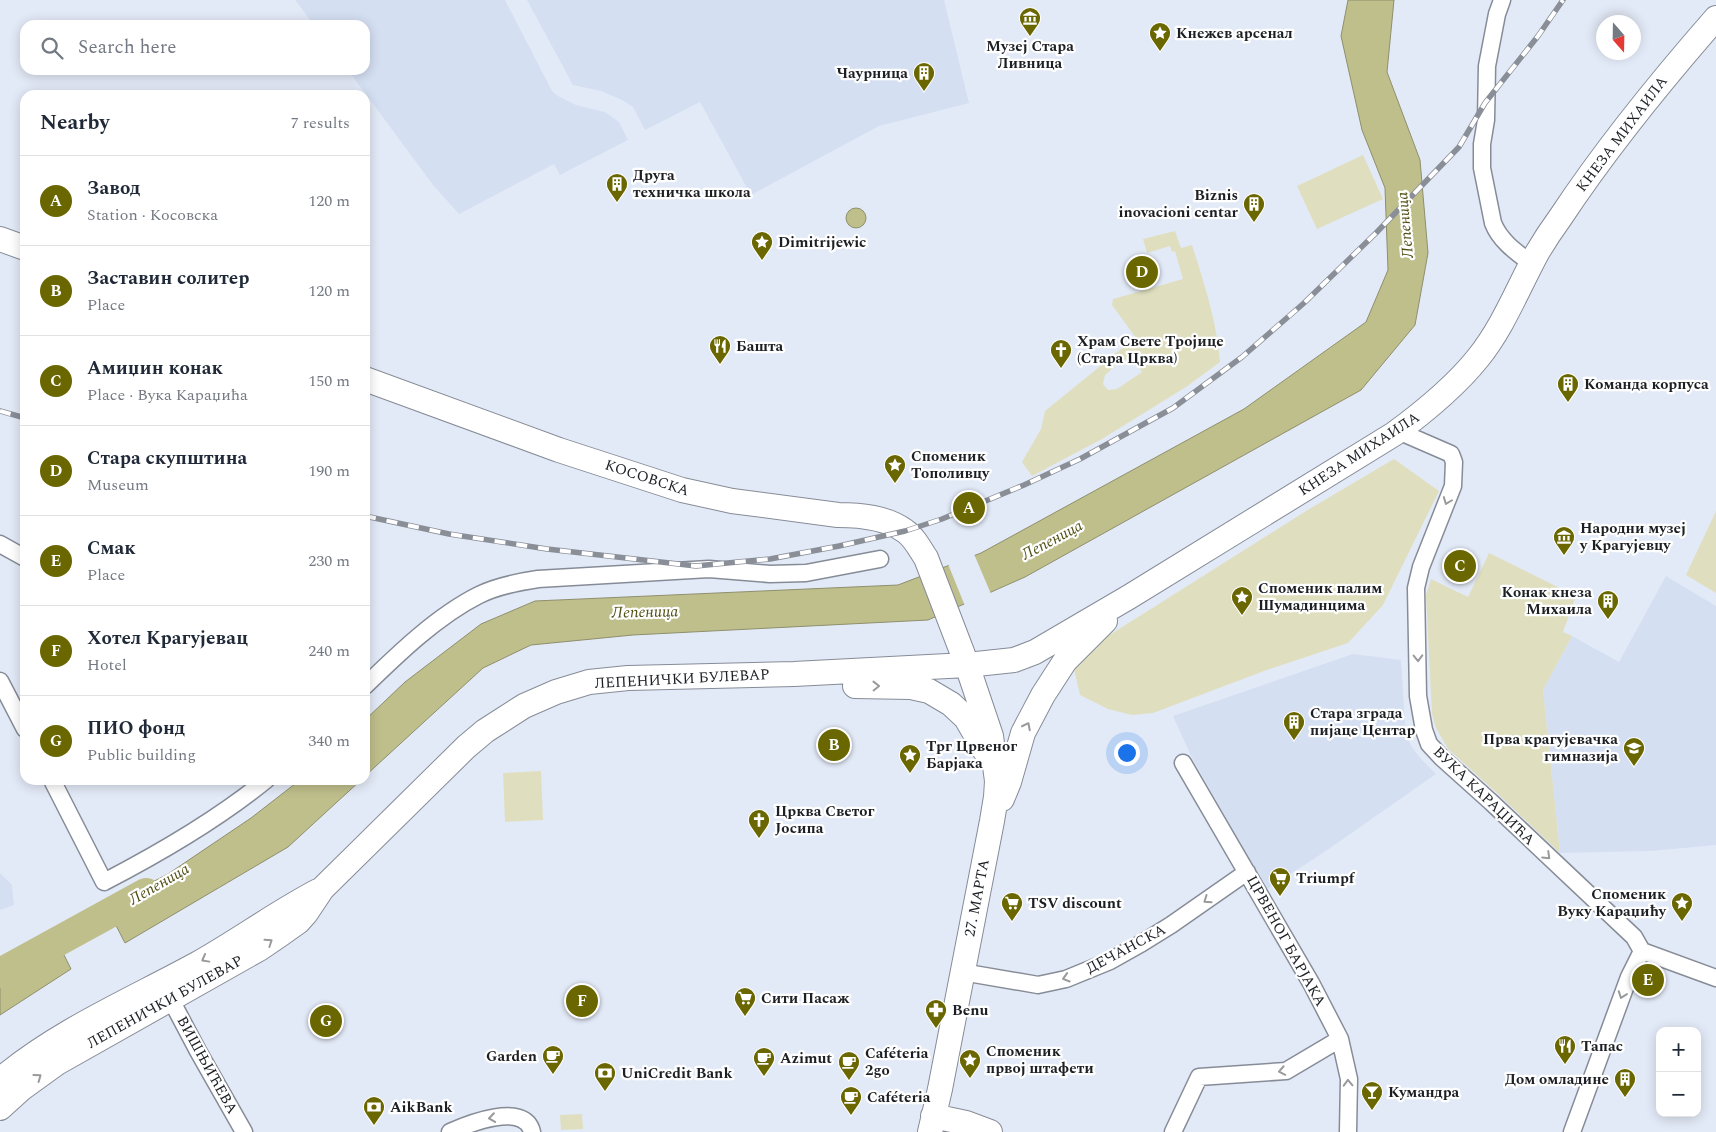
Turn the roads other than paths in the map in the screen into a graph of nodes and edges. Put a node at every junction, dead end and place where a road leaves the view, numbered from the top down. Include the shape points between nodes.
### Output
1 (1502, 0) edge
2 (1716, 18) edge
3 (0, 239) edge
4 (20, 246) edge
5 (1532, 264) junction
6 (370, 381) edge
7 (1398, 431) junction
8 (0, 544) edge
9 (20, 555) edge
10 (880, 558) dead end
11 (1129, 597) junction
12 (956, 635) joint
13 (967, 665) junction
14 (794, 674) junction
15 (0, 681) edge
16 (370, 681) edge
17 (20, 719) edge
18 (1184, 763) dead end
19 (997, 780) junction
20 (55, 785) edge
21 (259, 785) edge
22 (992, 821) junction
23 (1247, 872) junction
24 (322, 889) junction
25 (1642, 951) junction
26 (962, 972) junction
27 (1716, 978) edge
28 (170, 998) junction
29 (1340, 1040) junction
30 (0, 1080) edge
31 (0, 1108) edge
32 (931, 1124) edge
33 (532, 1130) edge
34 (244, 1132) edge
35 (450, 1132) edge
36 (990, 1132) edge
37 (1173, 1132) edge
38 (1348, 1132) edge
39 (1572, 1132) edge

1 - 5 street via 1487,66 1482,168 1496,230 1511,248
2 - 5 main road, КНЕЗА МИХАИЛА via 1630,120 1561,216
3 - 4 main road
5 - 7 main road, КНЕЗА МИХАИЛА via 1478,358 1426,411
6 - 12 main road, КОСОВСКА via 559,450 682,490 732,501 886,522 905,531 926,558
7 - 11 main road, КНЕЗА МИХАИЛА
7 -> 25 street, ВУКА КАРАЏИЋА via 1451,454 1454,462 1453,486 1416,588 1418,696 1429,744 1634,937
8 - 9 street
10 - 16 street via 806,573 709,569 538,579 512,584 478,595 396,656
11 - 13 main road, КНЕЗА МИХАИЛА via 1036,652 1014,660
22 -> 11 main road via 1009,782 1023,733 1043,694 1065,661
12 - 13 main road, 27. МАРТА
13 - 14 main road, ЛЕПЕНИЧКИ БУЛЕВАР
13 - 19 main road, 27. МАРТА via 991,736
14 -> 19 main road via 838,684 912,686 929,691 966,718 989,758
14 - 24 main road, ЛЕПЕНИЧКИ БУЛЕВАР via 628,678 589,682 544,696 514,712 466,747
15 - 17 street
18 - 23 street, ЦРВЕНОГ БАРЈАКА
19 - 22 main road, 27. МАРТА
20 - 21 street via 104,882 187,835
22 - 26 main road, 27. МАРТА
23 -> 26 street, ДЕЧАНСКА via 1171,926 1110,961 1066,979 1038,985
23 - 29 street, ЦРВЕНОГ БАРЈАКА via 1311,982
28 -> 24 main road, ЛЕПЕНИЧКИ БУЛЕВАР via 259,949 298,922
24 -> 30 main road, ЛЕПЕНИЧКИ БУЛЕВАР via 210,956 55,1041
25 - 27 street
25 -> 39 street via 1629,977
26 - 32 main road, 27. МАРТА
31 -> 28 main road, ЛЕПЕНИЧКИ БУЛЕВАР via 57,1063
28 - 34 street, ВИШЊИЋЕВА
29 -> 37 street via 1286,1072 1199,1077
38 -> 29 street, ЦРВЕНОГ БАРЈАКА via 1348,1079
32 - 36 main road via 966,1123
33 -> 35 street via 519,1118 496,1117

